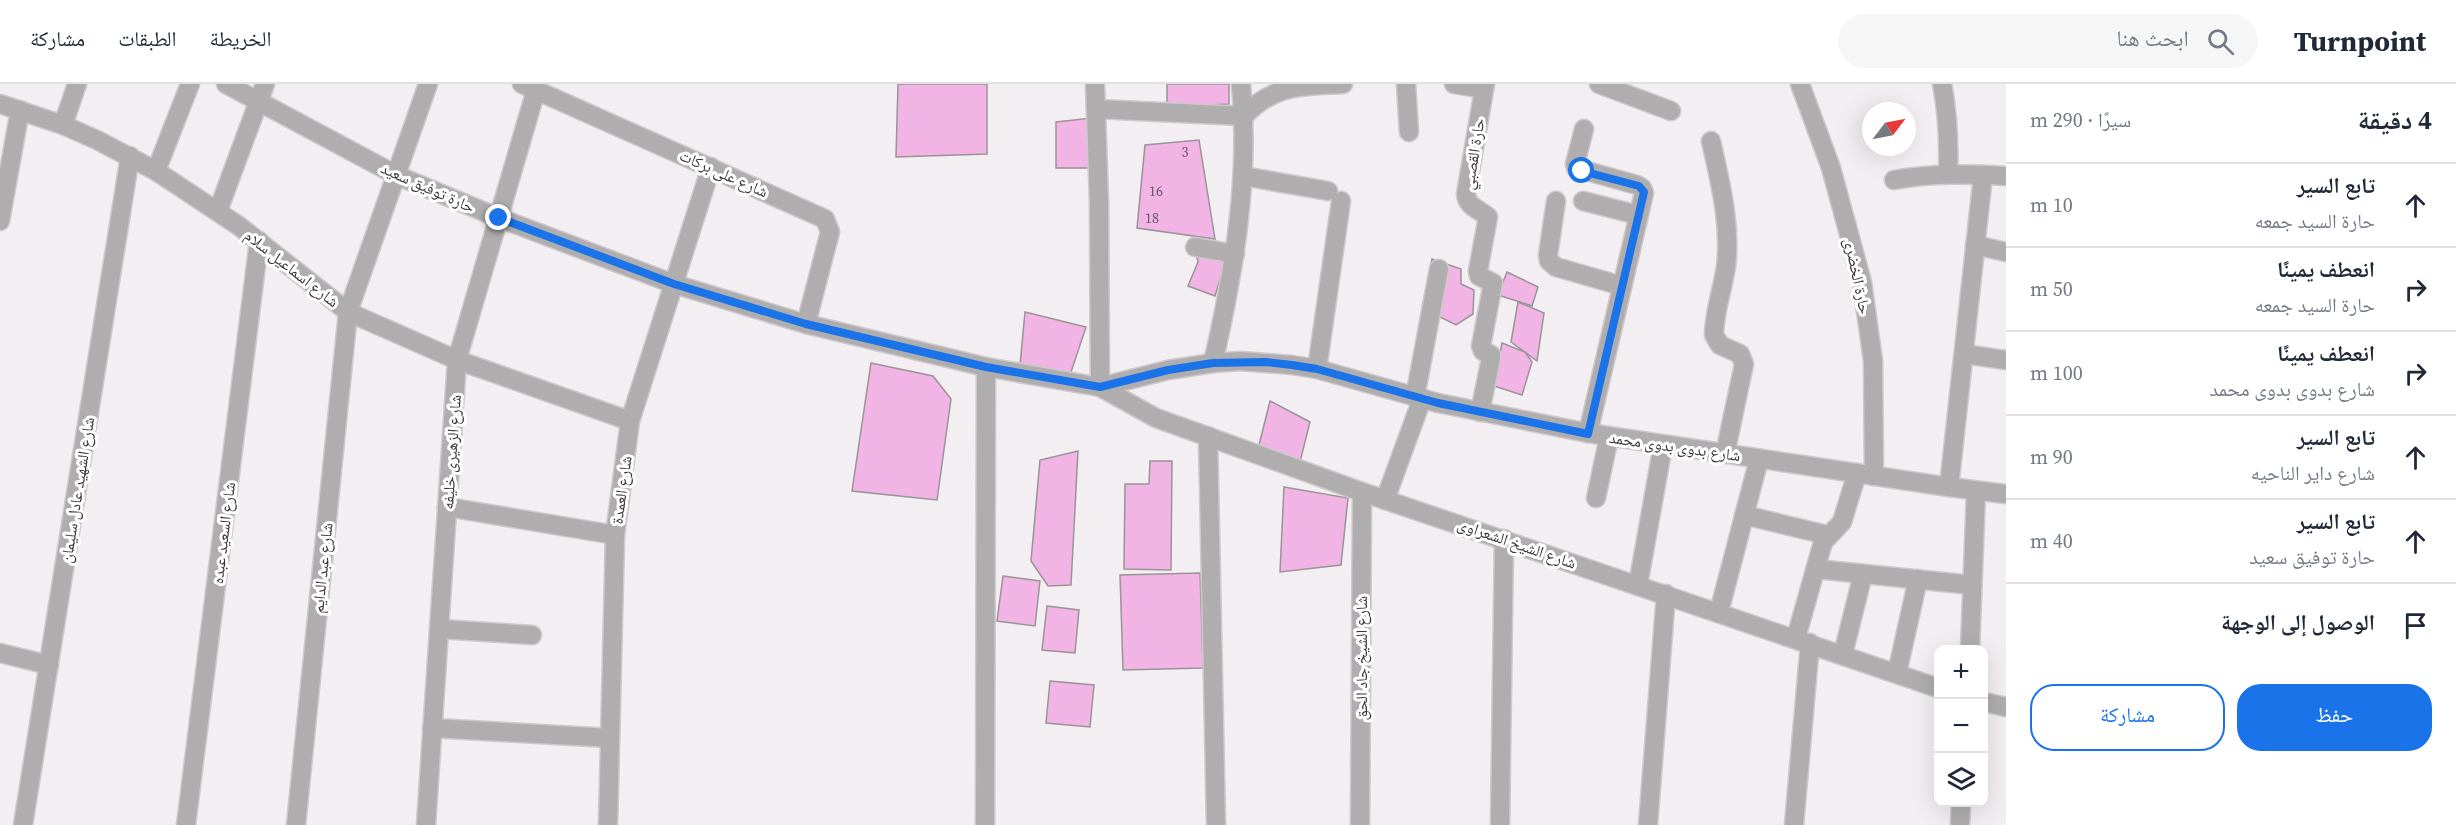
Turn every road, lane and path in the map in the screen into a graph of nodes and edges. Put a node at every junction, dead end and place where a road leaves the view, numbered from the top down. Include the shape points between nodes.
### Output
1 (77, 84) edge
2 (190, 84) edge
3 (226, 84) edge
4 (265, 84) edge
5 (428, 84) edge
6 (1095, 84) edge
7 (1240, 84) edge
8 (1343, 84) edge
9 (1406, 84) edge
10 (1454, 84) edge
11 (1599, 84) edge
12 (1800, 84) edge
13 (1942, 84) edge
14 (1485, 86) edge
15 (529, 87) edge
16 (259, 102) junction
17 (0, 104) edge
18 (1096, 108) junction
19 (20, 110) junction
20 (1671, 111) dead end
21 (1244, 116) junction
22 (63, 125) junction
23 (1584, 129) dead end
24 (1409, 132) dead end
25 (1711, 141) dead end
26 (130, 156) junction
27 (711, 167) junction
28 (156, 171) junction
29 (1948, 174) junction
30 (396, 175) junction
31 (1983, 175) junction
32 (1243, 176) junction
33 (2006, 176) edge
34 (1894, 180) dead end
35 (1556, 201) dead end
36 (1583, 201) dead end
37 (218, 211) junction
38 (1638, 215) junction
39 (499, 218) junction
40 (0, 221) edge
41 (260, 242) junction
42 (1975, 246) junction
43 (1195, 247) dead end
44 (2006, 252) edge
45 (1235, 254) junction
46 (1439, 269) dead end
47 (674, 284) junction
48 (1622, 286) junction
49 (348, 312) junction
50 (806, 324) junction
51 (1964, 354) junction
52 (457, 360) junction
53 (2006, 360) edge
54 (1213, 363) junction
55 (986, 367) junction
56 (1317, 369) junction
57 (1100, 387) junction
58 (1418, 398) junction
59 (1479, 412) junction
60 (630, 421) junction
61 (1588, 434) junction
62 (1208, 436) junction
63 (1609, 437) junction
64 (1663, 445) junction
65 (1725, 454) junction
66 (1759, 459) junction
67 (1865, 475) junction
68 (1949, 488) junction
69 (1976, 491) junction
70 (1362, 492) junction
71 (2006, 494) edge
72 (1596, 498) dead end
73 (1385, 500) junction
74 (447, 507) junction
75 (1744, 515) junction
76 (615, 535) junction
77 (1827, 535) junction
78 (1504, 539) junction
79 (1816, 569) junction
80 (1863, 574) junction
81 (1918, 579) junction
82 (1638, 585) junction
83 (1972, 585) junction
84 (1666, 594) junction
85 (1719, 612) junction
86 (439, 629) junction
87 (532, 635) dead end
88 (1803, 640) junction
89 (1970, 645) edge
90 (0, 653) edge
91 (1843, 654) junction
92 (49, 665) junction
93 (1897, 673) junction
94 (1934, 687) edge
95 (1988, 703) edge
96 (2006, 708) edge
97 (432, 728) junction
98 (610, 738) junction
99 (1961, 807) edge
100 (23, 825) edge
101 (186, 825) edge
102 (296, 825) edge
103 (426, 825) edge
104 (608, 825) edge
105 (985, 825) edge
106 (1216, 825) edge
107 (1360, 825) edge
108 (1500, 825) edge
109 (1648, 825) edge
110 (1794, 825) edge
111 (1959, 825) edge

1 - 22 street
2 - 28 street
3 - 16 street, حارة توفيق سعيد
4 - 16 street
5 - 30 street, شارع عبد الدايم
6 - 18 street
7 - 21 street
8 - 21 street via 1278,90
9 - 24 street
10 - 14 street
11 - 20 street
12 - 67 street, حارة الخضرى via 1831,168 1862,282 1873,361
13 - 29 street via 1947,110
14 - 59 street, حارة القصبي via 1466,194 1466,201 1488,217 1478,271 1479,276 1493,283 1481,346 1491,358
15 - 27 street, شارع على بركات
15 - 39 street, شارع الزهيرى خليفه
16 - 30 street, حارة توفيق سعيد
16 - 37 street
17 - 19 street, شارع اسماعيل سلام
18 - 21 street
18 - 57 street
19 - 22 street, شارع اسماعيل سلام
19 - 40 street
21 - 32 street
22 - 26 street, شارع اسماعيل سلام
23 - 38 street via 1576,168 1641,187 1644,192
25 - 65 street via 1723,196 1727,243 1714,335 1720,345 1740,354 1744,364
26 - 28 street, شارع اسماعيل سلام
26 - 92 street, شارع الشهيد عادل سليمان
27 - 47 street, شارع العمدة
27 - 50 street, شارع على بركات via 821,216 828,223 830,232
28 - 37 street, شارع اسماعيل سلام
29 - 31 street
29 - 34 street
30 - 39 street, حارة توفيق سعيد
30 - 49 street, شارع عبد الدايم
31 - 33 street
31 - 42 street
32 - 45 street
32 - 56 street via 1335,196
35 - 48 street via 1549,261 1556,267
36 - 38 street
37 - 41 street, شارع اسماعيل سلام
38 - 48 street
39 - 47 street, حارة توفيق سعيد
39 - 52 street, شارع الزهيرى خليفه
41 - 49 street, شارع اسماعيل سلام
41 - 101 street, شارع السعيد عبده
42 - 44 street
42 - 51 street
43 - 45 street
45 - 54 street
46 - 58 street
47 - 50 street, حارة توفيق سعيد
47 - 60 street, شارع العمدة
48 - 61 street
49 - 52 street, شارع اسماعيل سلام
49 - 102 street, شارع عبد الدايم
50 - 55 street, حارة توفيق سعيد
51 - 53 street
51 - 68 street
52 - 60 street, شارع اسماعيل سلام
52 - 74 street, شارع الزهيرى خليفه
54 - 56 street, شارع بدوى بدوى محمد via 1266,362
54 - 57 street, شارع بدوى بدوى محمد
55 - 57 street, حارة توفيق سعيد
55 - 105 street
56 - 58 street, شارع بدوى بدوى محمد
57 - 62 street, شارع الشيخ الشعراوى via 1156,418
58 - 59 street, شارع بدوى بدوى محمد
58 - 73 street
59 - 61 street, شارع بدوى بدوى محمد
60 - 76 street, شارع العمدة
61 - 63 street, شارع بدوى بدوى محمد
62 - 70 street, شارع الشيخ الشعراوى
62 - 106 street
63 - 64 street, شارع بدوى بدوى محمد
63 - 72 street
64 - 65 street, شارع بدوى بدوى محمد
64 - 82 street
65 - 66 street, شارع بدوى بدوى محمد
66 - 67 street, شارع بدوى بدوى محمد
66 - 75 street
67 - 68 street, شارع بدوى بدوى محمد
67 - 77 street, حارة الخضرى via 1842,522
68 - 69 street, شارع بدوى بدوى محمد
69 - 71 street, شارع بدوى بدوى محمد
69 - 83 street
70 - 73 street, شارع الشيخ الشعراوى
70 - 107 street, شارع الشيخ جاد الحق
73 - 78 street, شارع الشيخ الشعراوى
74 - 76 street
74 - 86 street, شارع الزهيرى خليفه
75 - 77 street
75 - 85 street
76 - 98 street, شارع العمدة
77 - 79 street
78 - 82 street, شارع الشيخ الشعراوى
78 - 108 street
79 - 80 street
79 - 88 street
80 - 81 street
80 - 91 street
81 - 83 street
81 - 93 street
82 - 84 street, شارع الشيخ الشعراوى
83 - 89 street
84 - 85 street, شارع الشيخ الشعراوى
84 - 109 street
85 - 88 street, شارع الشيخ الشعراوى
86 - 87 street
86 - 97 street, شارع الزهيرى خليفه
88 - 91 street, شارع الشيخ الشعراوى
88 - 110 street
90 - 92 street
91 - 93 street, شارع الشيخ الشعراوى
92 - 100 street, شارع الشهيد عادل سليمان
93 - 94 street, شارع الشيخ الشعراوى
95 - 96 street
97 - 98 street
97 - 103 street, شارع الزهيرى خليفه
98 - 104 street, شارع العمدة
99 - 111 street

